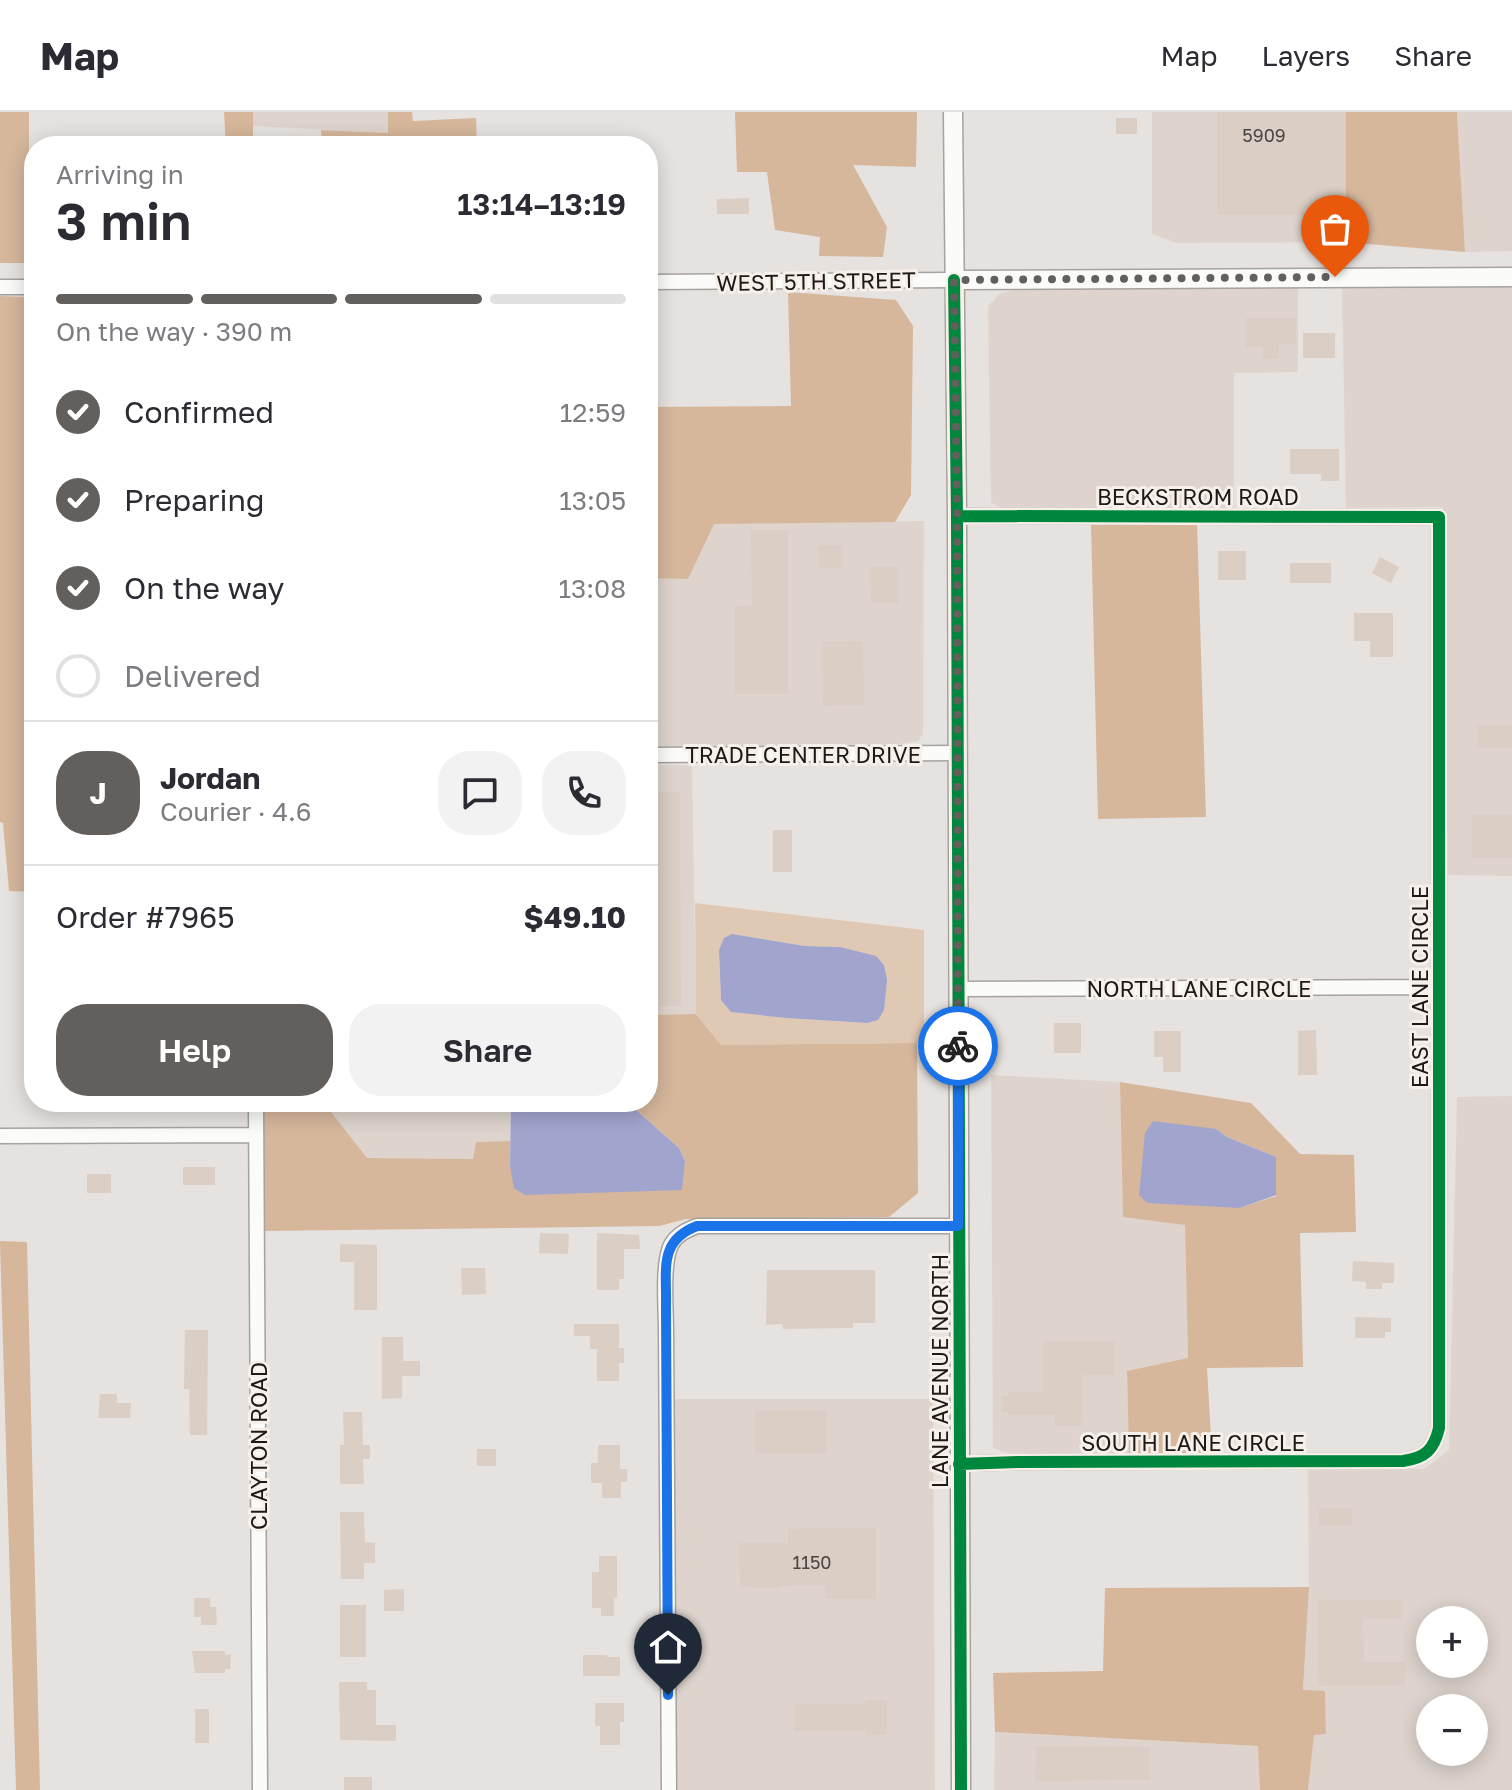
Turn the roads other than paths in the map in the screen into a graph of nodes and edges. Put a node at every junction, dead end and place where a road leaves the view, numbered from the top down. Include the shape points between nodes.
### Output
1 (953, 112) edge
2 (1512, 277) edge
3 (954, 280) junction
4 (658, 282) edge
5 (0, 287) edge
6 (24, 287) edge
7 (957, 516) junction
8 (1439, 517) joint
9 (957, 753) junction
10 (658, 755) edge
11 (1439, 987) junction
12 (958, 989) junction
13 (256, 1112) edge
14 (256, 1135) junction
15 (0, 1136) edge
16 (958, 1226) junction
17 (1426, 1454) joint
18 (959, 1464) junction
19 (260, 1790) edge
20 (669, 1790) edge
21 (961, 1790) edge

1 - 3 main road, LANE AVENUE NORTH
2 - 3 main road, WEST 5TH STREET
3 - 4 street, WEST 5TH STREET
3 - 7 main road, LANE AVENUE NORTH
5 - 6 street
7 - 8 street, BECKSTROM ROAD
7 - 9 main road, LANE AVENUE NORTH
8 - 11 street, EAST LANE CIRCLE
9 - 10 street, TRADE CENTER DRIVE
9 - 12 main road, LANE AVENUE NORTH
11 - 12 street, NORTH LANE CIRCLE
11 - 17 street, EAST LANE CIRCLE via 1439,1428
12 - 16 main road, LANE AVENUE NORTH
13 - 14 street, CLAYTON ROAD
14 - 15 street
14 - 19 street, CLAYTON ROAD
16 - 18 main road, LANE AVENUE NORTH
16 - 20 street via 697,1226 672,1242 667,1258
17 - 18 street, SOUTH LANE CIRCLE via 1403,1461
18 - 21 main road, LANE AVENUE NORTH

